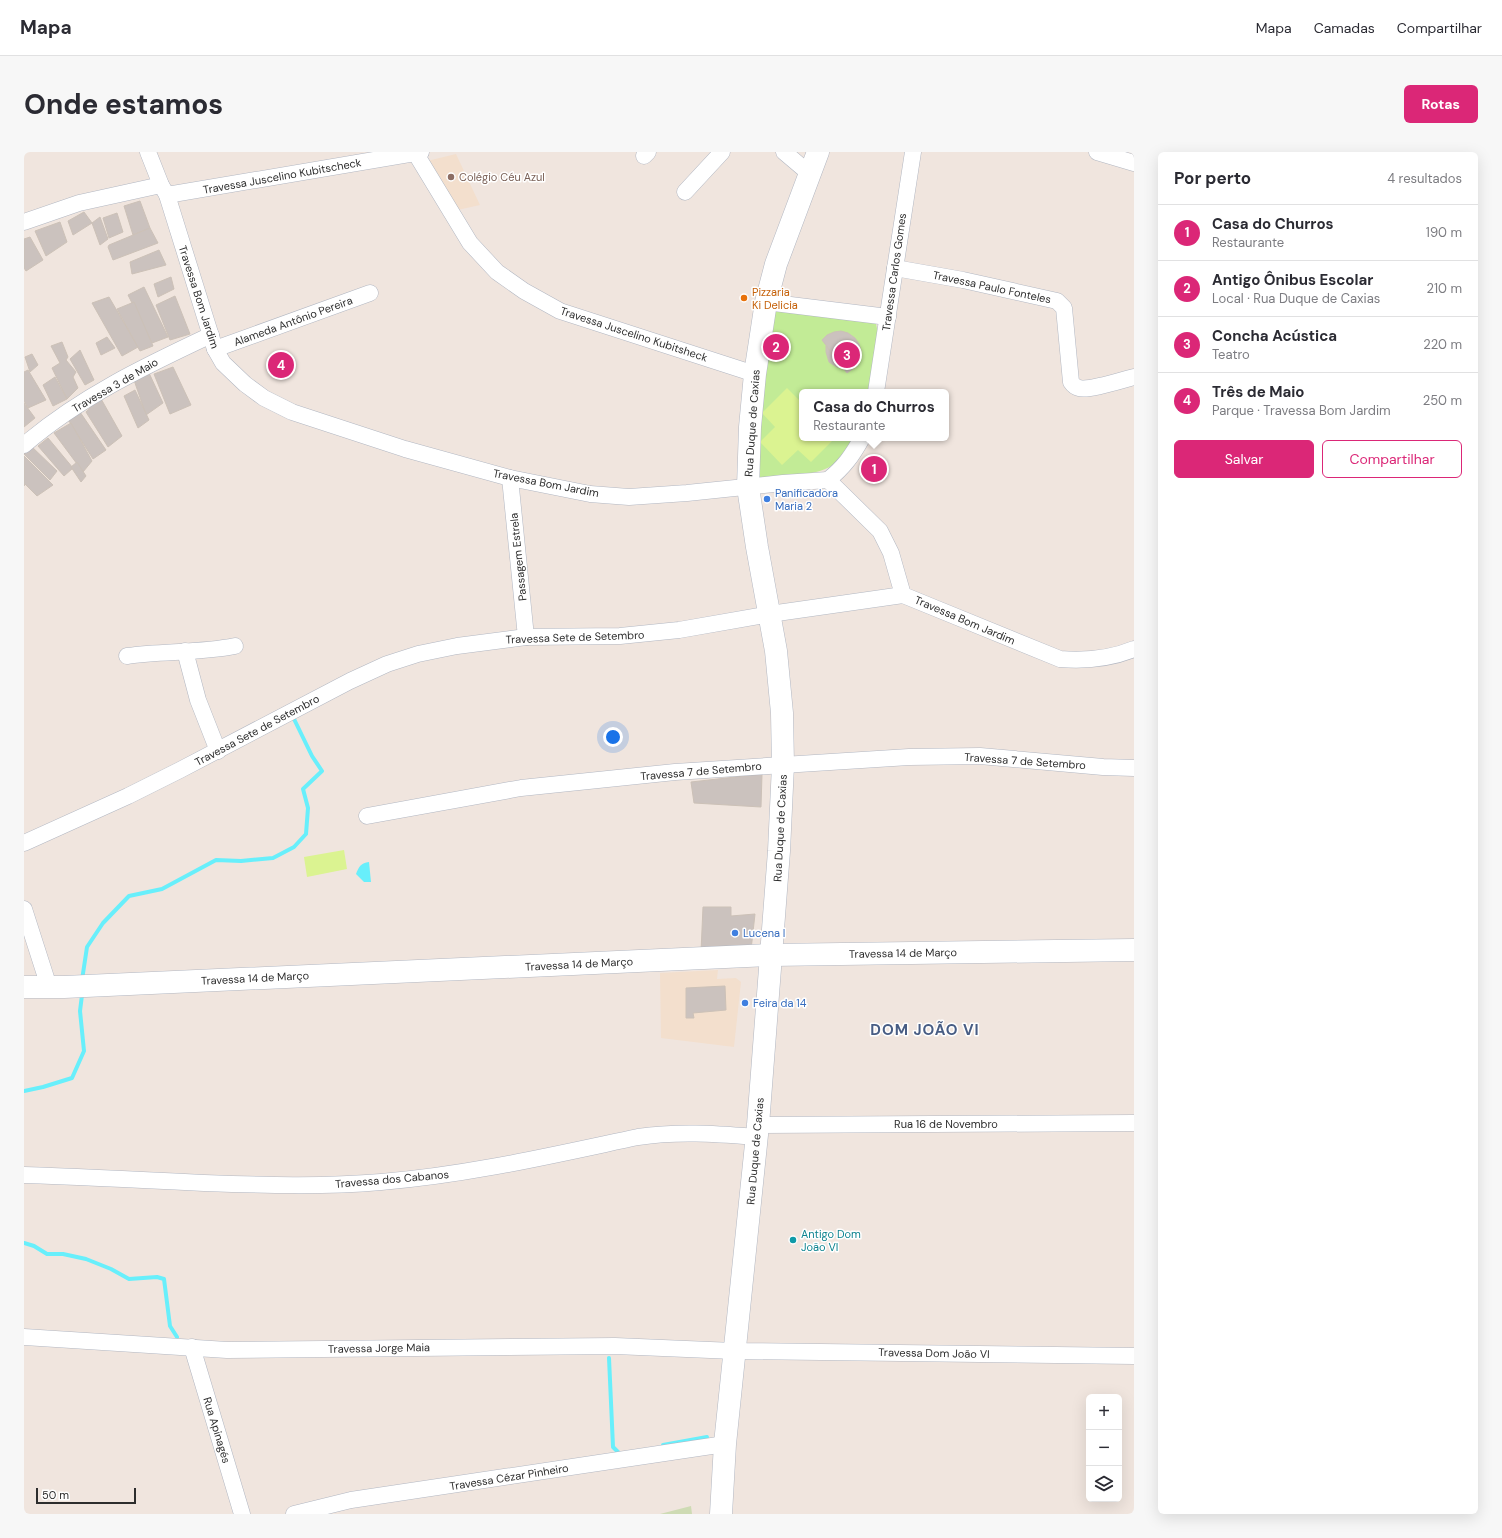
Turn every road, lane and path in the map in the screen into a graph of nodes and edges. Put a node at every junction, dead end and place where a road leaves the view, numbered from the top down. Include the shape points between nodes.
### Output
1 (148, 152) edge
2 (722, 152) edge
3 (784, 152) edge
4 (912, 152) edge
5 (1097, 152) edge
6 (419, 153) edge
7 (816, 153) edge
8 (1134, 163) edge
9 (810, 174) junction
10 (164, 190) junction
11 (685, 192) dead end
12 (24, 222) edge
13 (895, 268) junction
14 (370, 293) dead end
15 (766, 302) junction
16 (888, 317) junction
17 (213, 342) junction
18 (755, 374) junction
19 (1134, 377) edge
20 (876, 389) edge
21 (860, 441) edge
22 (24, 445) edge
23 (510, 478) junction
24 (828, 480) junction
25 (748, 487) junction
26 (903, 595) junction
27 (770, 614) junction
28 (526, 637) junction
29 (236, 646) dead end
30 (1134, 649) edge
31 (185, 651) junction
32 (127, 656) dead end
33 (218, 751) junction
34 (783, 765) junction
35 (1134, 768) edge
36 (367, 816) dead end
37 (24, 843) edge
38 (24, 909) edge
39 (1134, 950) edge
40 (771, 955) junction
41 (24, 987) edge
42 (49, 987) junction
43 (1134, 1122) edge
44 (757, 1131) junction
45 (24, 1175) edge
46 (24, 1337) edge
47 (192, 1347) junction
48 (734, 1351) junction
49 (1134, 1356) edge
50 (725, 1444) junction
51 (242, 1514) edge
52 (294, 1514) edge
53 (721, 1514) edge

1 - 10 street, Travessa Bom Jardim
2 - 11 street
3 - 9 street
4 - 13 street, Travessa Carlos Gomes
5 - 8 street
6 - 10 street, Travessa Juscelino Kubitscheck
6 - 18 street, Travessa Juscelino Kubitsheck via 470,243 497,272 524,291 560,311
7 - 9 street, Rua Duque de Caxias
9 - 15 street, Rua Duque de Caxias via 776,264
10 - 12 street, Travessa Juscelino Kubitscheck via 79,203
10 - 17 street, Travessa Bom Jardim
13 - 16 street, Travessa Carlos Gomes
13 - 19 street, Travessa Paulo Fonteles via 1057,301 1064,308 1071,382 1075,387 1093,387
14 - 17 street, Alameda Antônio Pereira
15 - 16 street
15 - 18 street, Rua Duque de Caxias
16 - 20 street, Travessa Carlos Gomes
17 - 22 street, Travessa 3 de Maio via 132,373 44,428
17 - 23 street, Travessa Bom Jardim via 223,363 245,384 264,398 292,412 405,449
18 - 25 street, Rua Duque de Caxias
21 - 24 street via 850,459
23 - 25 street, Travessa Bom Jardim via 590,494 629,497
23 - 28 street, Passagem Estrela
24 - 25 street, Travessa Bom Jardim
24 - 26 street, Travessa Bom Jardim via 880,531 891,553
25 - 27 street, Rua Duque de Caxias
26 - 27 street, Travessa Sete de Setembro
26 - 30 street, Travessa Bom Jardim via 1060,659 1098,659
27 - 28 street, Travessa Sete de Setembro via 651,634
27 - 34 street, Rua Duque de Caxias via 780,686
28 - 33 street, Travessa Sete de Setembro via 457,646 387,664 350,680
29 - 31 street
31 - 32 street
31 - 33 street via 198,700
33 - 37 street, Travessa Sete de Setembro via 128,796
34 - 35 street, Travessa 7 de Setembro via 908,757 980,756
34 - 36 street, Travessa 7 de Setembro via 676,772 521,788
34 - 40 street, Rua Duque de Caxias
38 - 42 street
39 - 40 street, Travessa 14 de Março
40 - 42 street, Travessa 14 de Março
40 - 44 street, Rua Duque de Caxias
41 - 42 street, Travessa 14 de Março
43 - 44 street, Rua 16 de Novembro
44 - 45 street, Travessa dos Cabanos via 660,1134 502,1166 372,1182 242,1184
44 - 48 street, Rua Duque de Caxias
46 - 47 street, Travessa Jorge Maia
47 - 48 street, Travessa Jorge Maia via 268,1350 614,1346
47 - 51 street, Rua Apinagés
48 - 49 street, Travessa Dom João VI
48 - 50 street, Rua Duque de Caxias
50 - 52 street, Travessa Cézar Pinheiro via 351,1500
50 - 53 street, Rua Duque de Caxias

